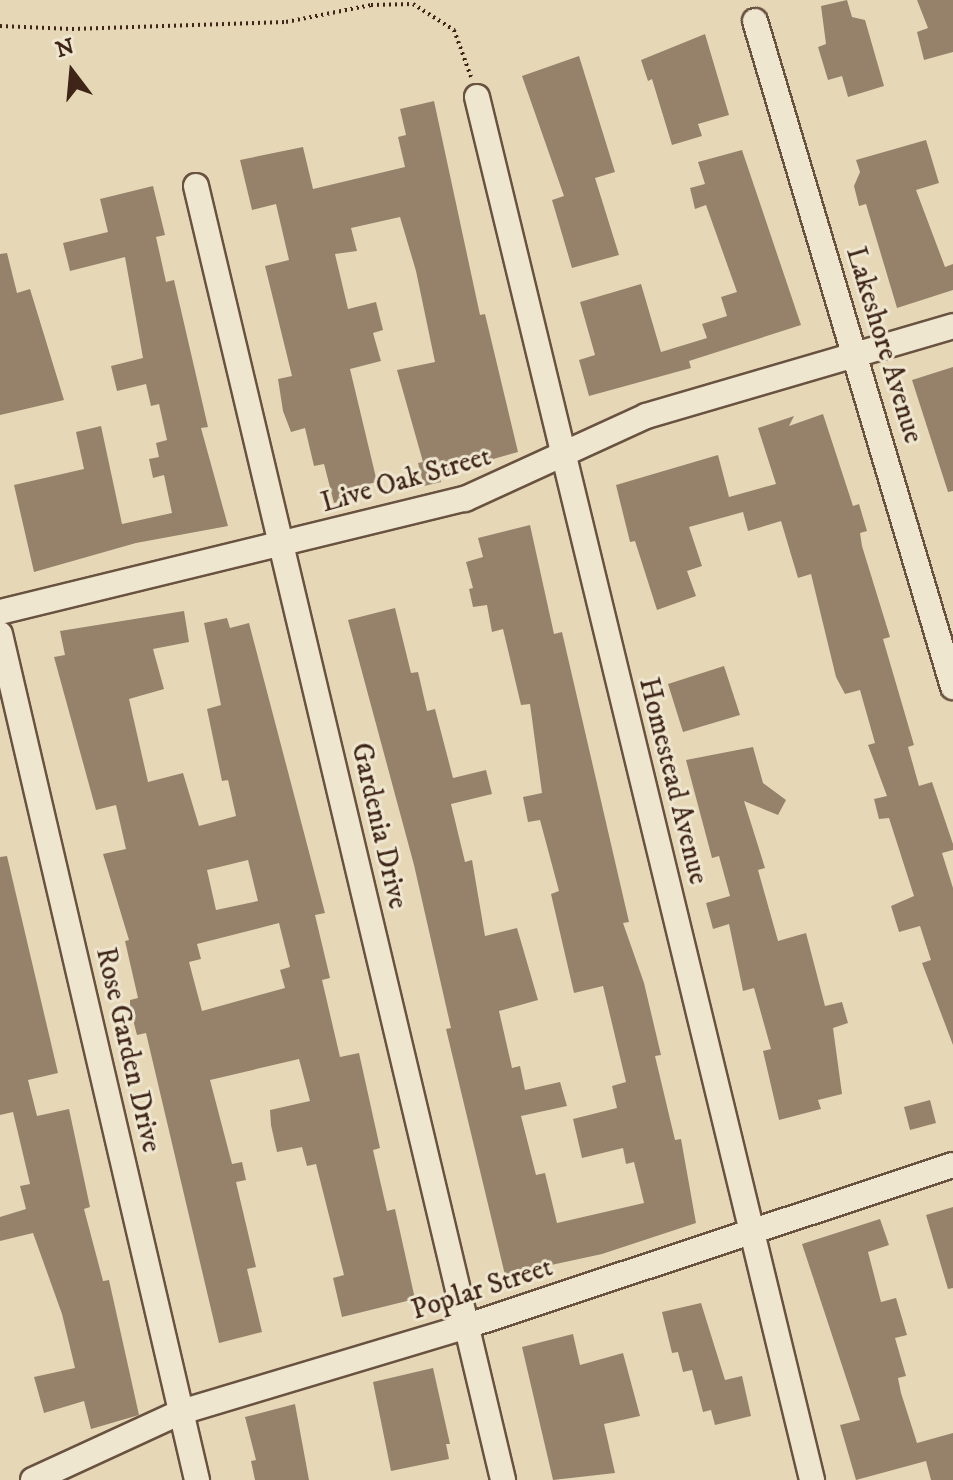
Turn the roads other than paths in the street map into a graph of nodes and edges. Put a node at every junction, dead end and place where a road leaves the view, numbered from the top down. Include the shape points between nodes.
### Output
1 (755, 21) dead end
2 (477, 97) road end
3 (196, 186) dead end
4 (953, 326) edge
5 (856, 354) junction
6 (561, 454) junction
7 (282, 545) junction
8 (0, 612) edge
9 (0, 634) edge
10 (953, 687) edge
11 (953, 1165) edge
12 (753, 1232) junction
13 (467, 1326) junction
14 (181, 1412) junction
15 (33, 1480) edge
16 (197, 1480) edge
17 (503, 1480) edge
18 (812, 1480) edge

1 - 5 street, Lakeshore Avenue
2 - 6 street, Homestead Avenue
3 - 7 street, Gardenia Drive
4 - 5 street, Live Oak Street
5 - 6 street, Live Oak Street via 646,416
5 - 10 street, Lakeshore Avenue
6 - 7 street, Live Oak Street via 465,499
6 - 12 street, Homestead Avenue
7 - 8 street, Live Oak Street
7 - 13 street, Gardenia Drive
9 - 14 street, Rose Garden Drive
11 - 12 street, Poplar Street
12 - 13 street, Poplar Street
12 - 18 street, Homestead Avenue
13 - 14 street, Poplar Street
13 - 17 street, Gardenia Drive
14 - 15 street, Poplar Street
14 - 16 street, Rose Garden Drive

